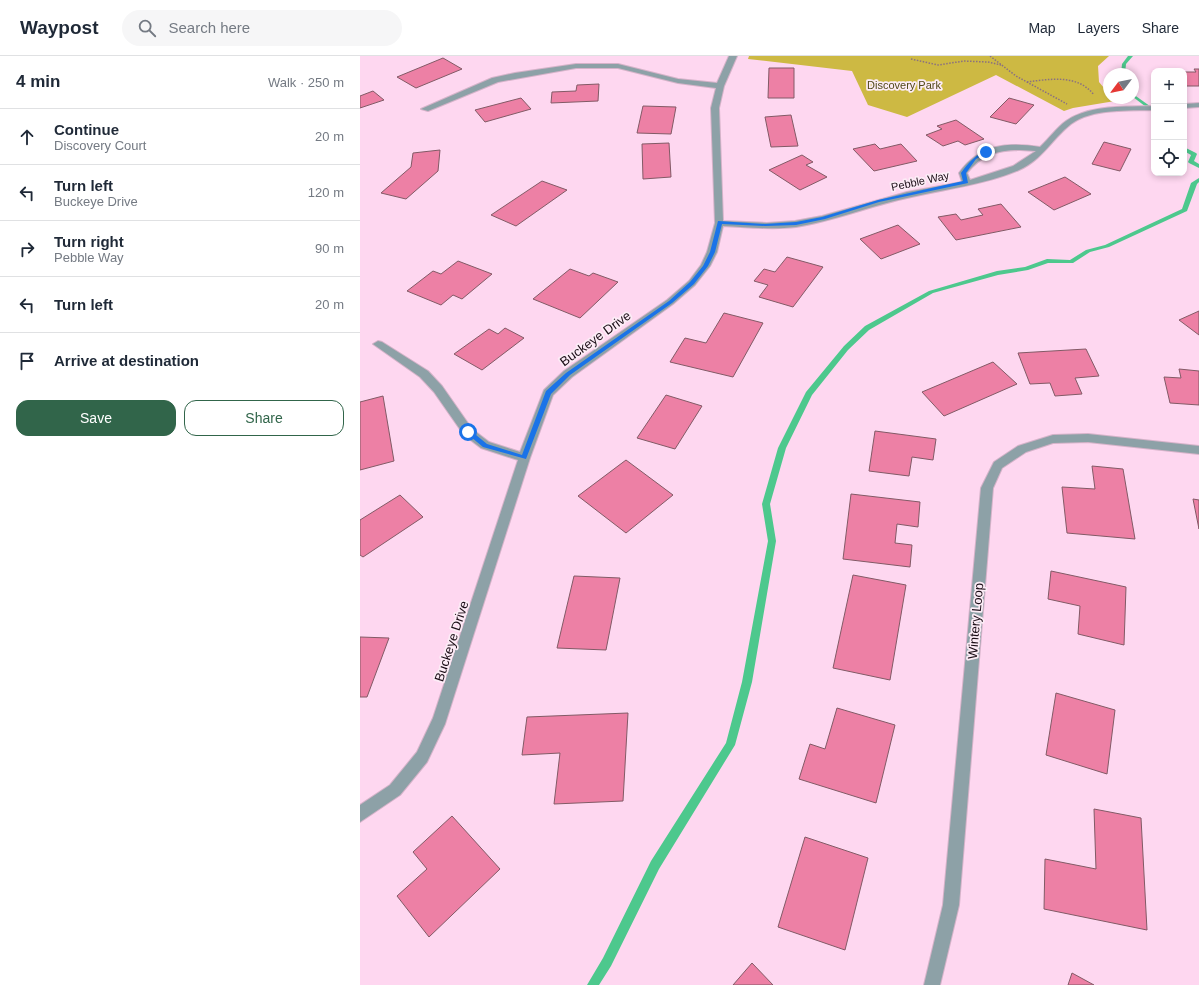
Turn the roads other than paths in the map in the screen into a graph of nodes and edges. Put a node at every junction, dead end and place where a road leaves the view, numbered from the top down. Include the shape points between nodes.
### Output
1 (733, 56) edge
2 (720, 86) junction
3 (1199, 105) edge
4 (1187, 106) edge
5 (1151, 108) edge
6 (425, 109) dead end
7 (1042, 150) junction
8 (966, 182) junction
9 (720, 222) junction
10 (378, 344) dead end
11 (1199, 450) edge
12 (524, 458) junction
13 (360, 814) edge
14 (932, 985) edge

1 - 2 street, Buckeye Drive
2 - 6 street via 678,81 618,66 576,66 515,74
2 - 9 street, Buckeye Drive via 715,108
3 - 4 street
5 - 7 street, Pebble Way via 1083,116 1070,122
7 - 8 street, Pebble Way via 1032,160 1017,168 997,176
7 - 8 street via 1013,147 986,152 975,158 963,173
8 - 9 street, Pebble Way via 878,201 796,224
9 - 12 street, Buckeye Drive via 712,252 692,283 670,302 568,374 548,393
10 - 12 street via 424,374 438,389 468,432 485,445
11 - 14 street, Wintery Loop via 1088,438 1053,438 1022,449 998,465 987,488 951,905
12 - 13 street, Buckeye Drive via 440,719 422,756 395,790

